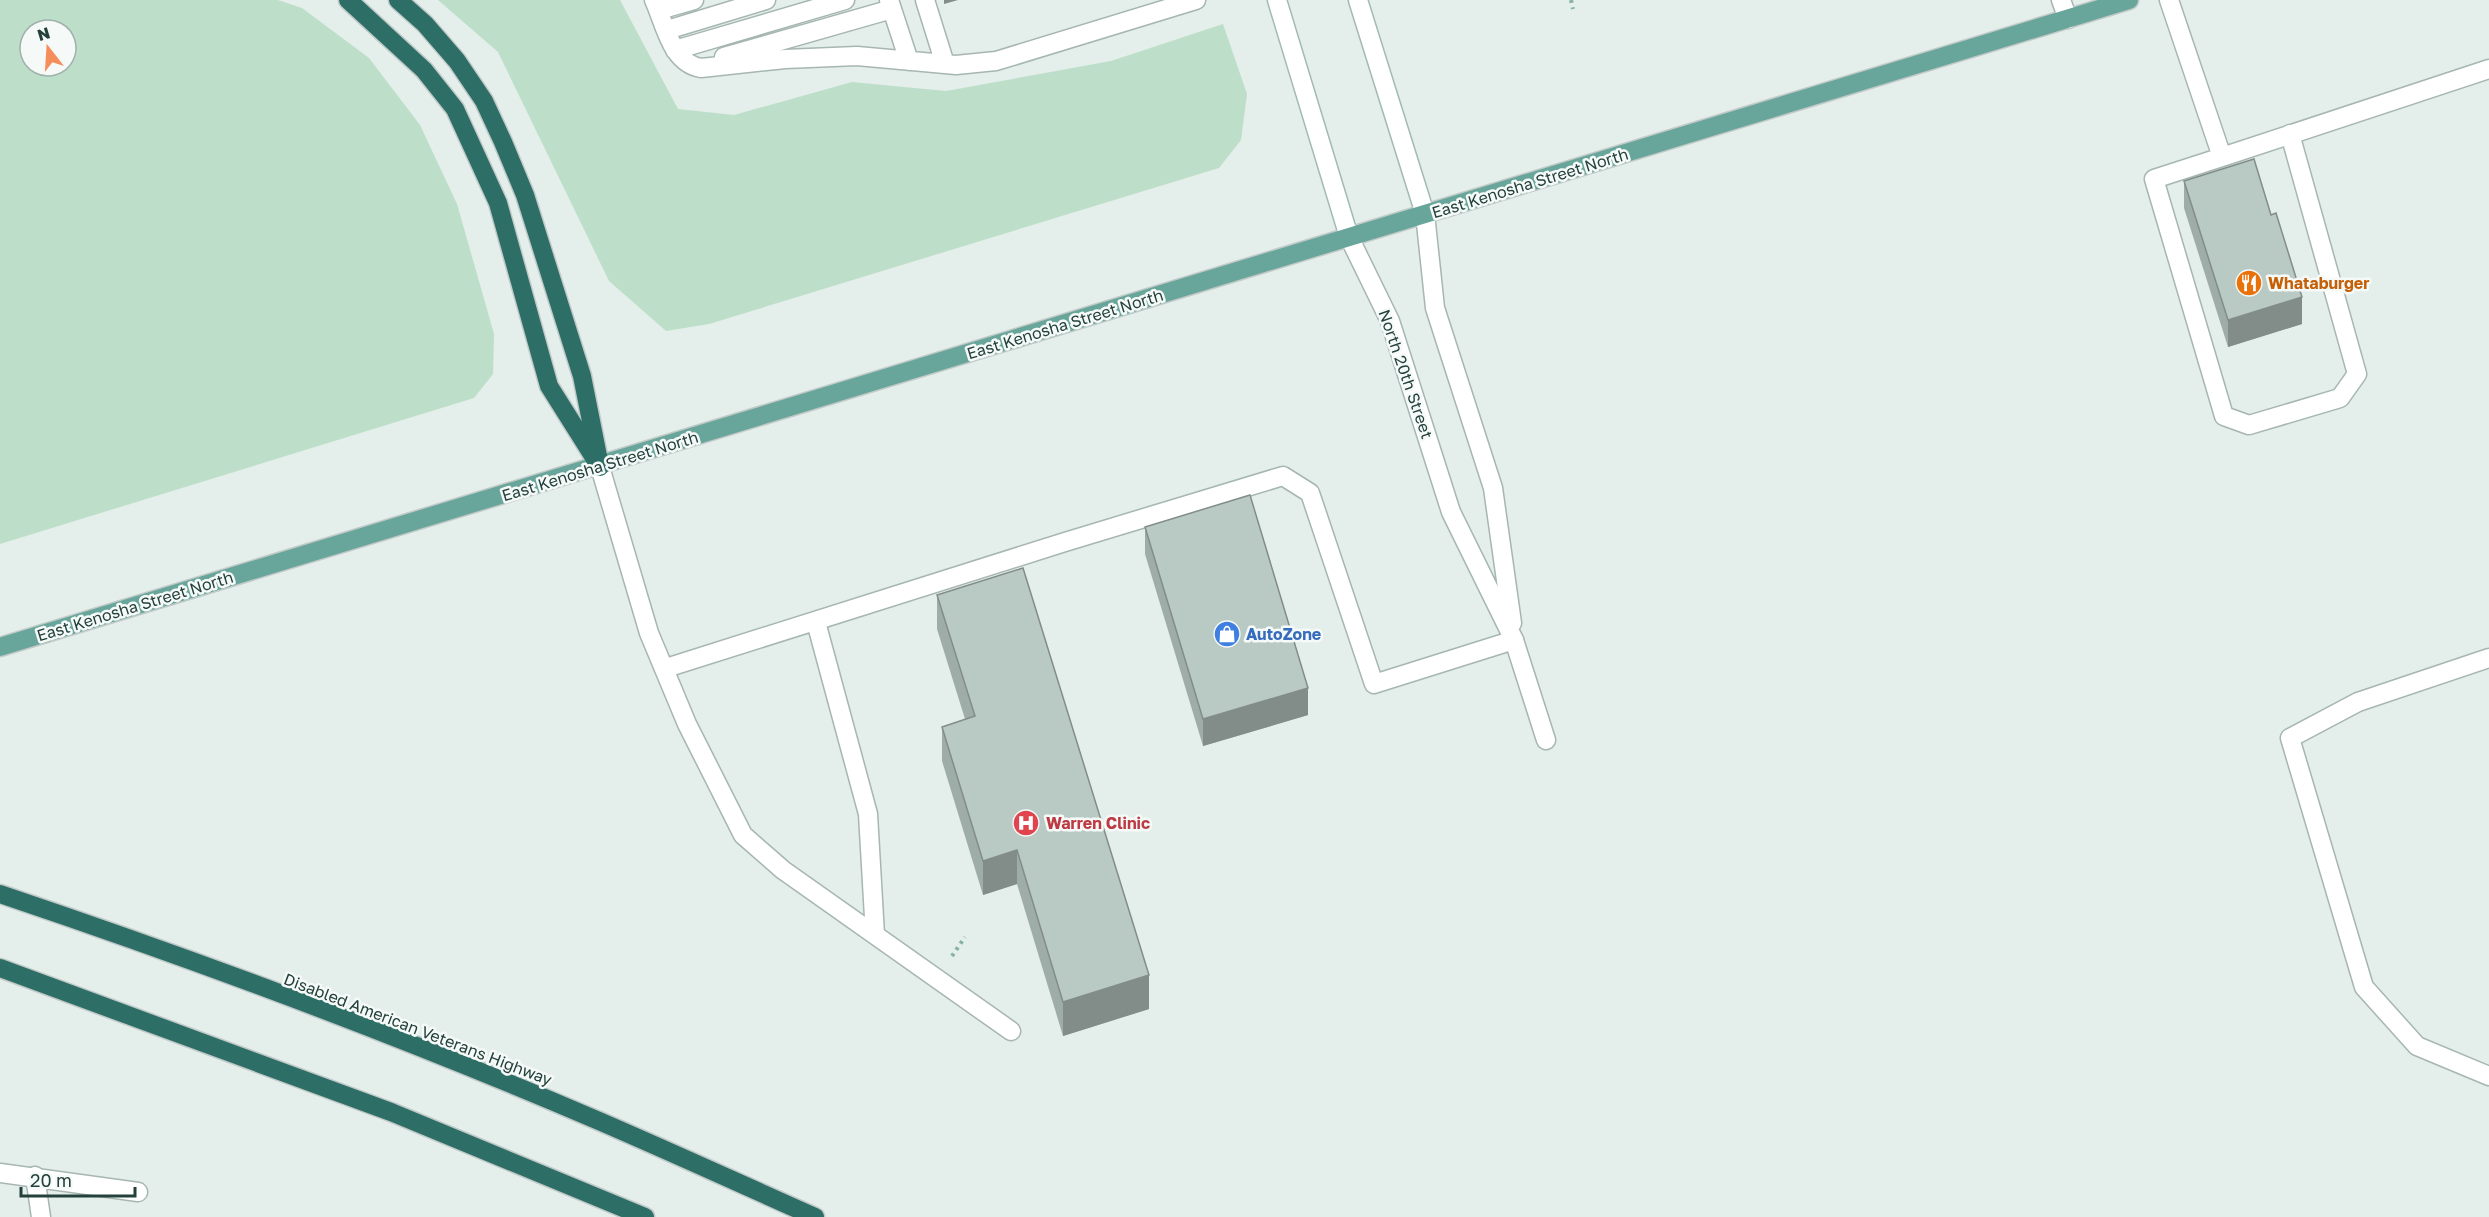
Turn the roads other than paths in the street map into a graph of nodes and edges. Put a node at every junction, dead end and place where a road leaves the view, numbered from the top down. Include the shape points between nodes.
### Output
1 (348, 0) edge
2 (398, 0) edge
3 (694, 0) edge
4 (766, 0) edge
5 (845, 0) edge
6 (925, 0) edge
7 (1197, 0) edge
8 (1277, 0) edge
9 (1358, 0) edge
10 (2061, 0) edge
11 (2129, 0) edge
12 (2169, 0) edge
13 (890, 4) edge
14 (656, 5) edge
15 (2068, 19) junction
16 (667, 30) junction
17 (675, 50) junction
18 (909, 61) junction
19 (945, 64) junction
20 (691, 66) junction
21 (2489, 69) edge
22 (2290, 135) junction
23 (2222, 157) junction
24 (1425, 214) junction
25 (1349, 237) junction
26 (600, 467) junction
27 (816, 622) junction
28 (1514, 640) junction
29 (0, 647) edge
30 (2489, 658) edge
31 (666, 668) junction
32 (1546, 740) dead end
33 (0, 894) edge
34 (875, 936) junction
35 (0, 968) edge
36 (1011, 1031) dead end
37 (2489, 1076) edge
38 (0, 1173) edge
39 (35, 1176) junction
40 (138, 1192) dead end
41 (41, 1217) edge
42 (645, 1217) edge
43 (815, 1217) edge

1 - 26 highway via 424,69 455,109 498,203 549,386
2 - 26 highway via 457,61 484,102 503,142 525,195 582,376
3 - 14 street
4 - 16 street
5 - 17 street
6 - 19 street
7 - 19 street via 996,61
8 - 25 street, North 20th Street
9 - 24 street, North 20th Street
10 - 15 street
11 - 15 main road, East Kenosha Street North
12 - 23 street
13 - 18 street
13 - 20 street
14 - 16 street
15 - 24 main road, East Kenosha Street North
16 - 17 street
17 - 20 street
18 - 19 street
18 - 20 street via 857,56
21 - 22 street
22 - 23 street
22 - 23 street via 2357,374 2340,398 2249,424 2224,416 2154,179
24 - 25 main road, East Kenosha Street North
24 - 28 street, North 20th Street via 1435,308 1493,488
25 - 26 main road, East Kenosha Street North
25 - 28 street, North 20th Street via 1390,321 1451,512
26 - 29 main road, East Kenosha Street North
26 - 31 street via 649,633
27 - 28 street via 1283,476 1310,493 1374,684
27 - 31 street
27 - 34 street via 868,814
28 - 32 street, North 20th Street
30 - 37 street via 2358,702 2290,738 2364,987 2417,1046
31 - 34 street via 687,724 742,835 760,853
33 - 43 highway, Disabled American Veterans Highway via 374,1030 598,1120
34 - 36 street
35 - 42 highway via 391,1112
38 - 39 street
39 - 40 street
39 - 41 street

